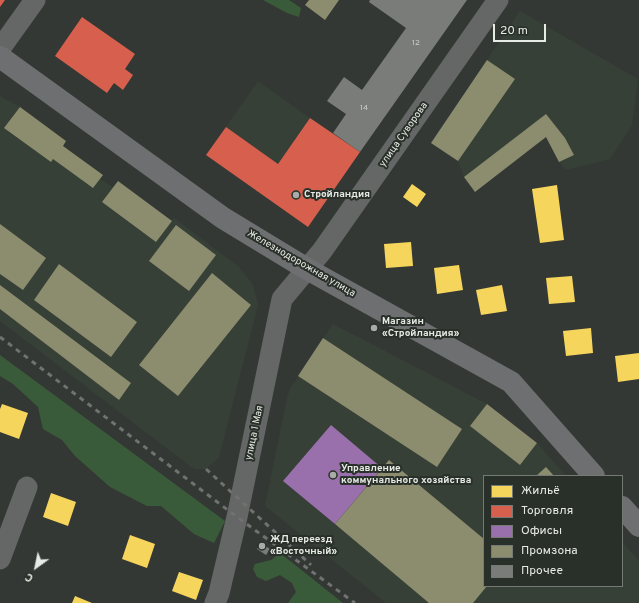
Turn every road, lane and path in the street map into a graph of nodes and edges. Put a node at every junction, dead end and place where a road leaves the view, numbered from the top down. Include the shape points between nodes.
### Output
1 (35, 0) edge
2 (498, 0) edge
3 (0, 49) edge
4 (0, 57) edge
5 (307, 269) junction
6 (593, 475) edge
7 (27, 487) dead end
8 (623, 508) edge
9 (639, 526) edge
10 (0, 559) edge
11 (222, 600) edge

1 - 3 street
2 - 5 street, улица Суворова
4 - 5 main road, Железнодорожная улица via 223,218
5 - 6 main road, Железнодорожная улица via 511,382
5 - 11 street, улица 1 Мая via 282,299
7 - 10 street
8 - 9 main road

